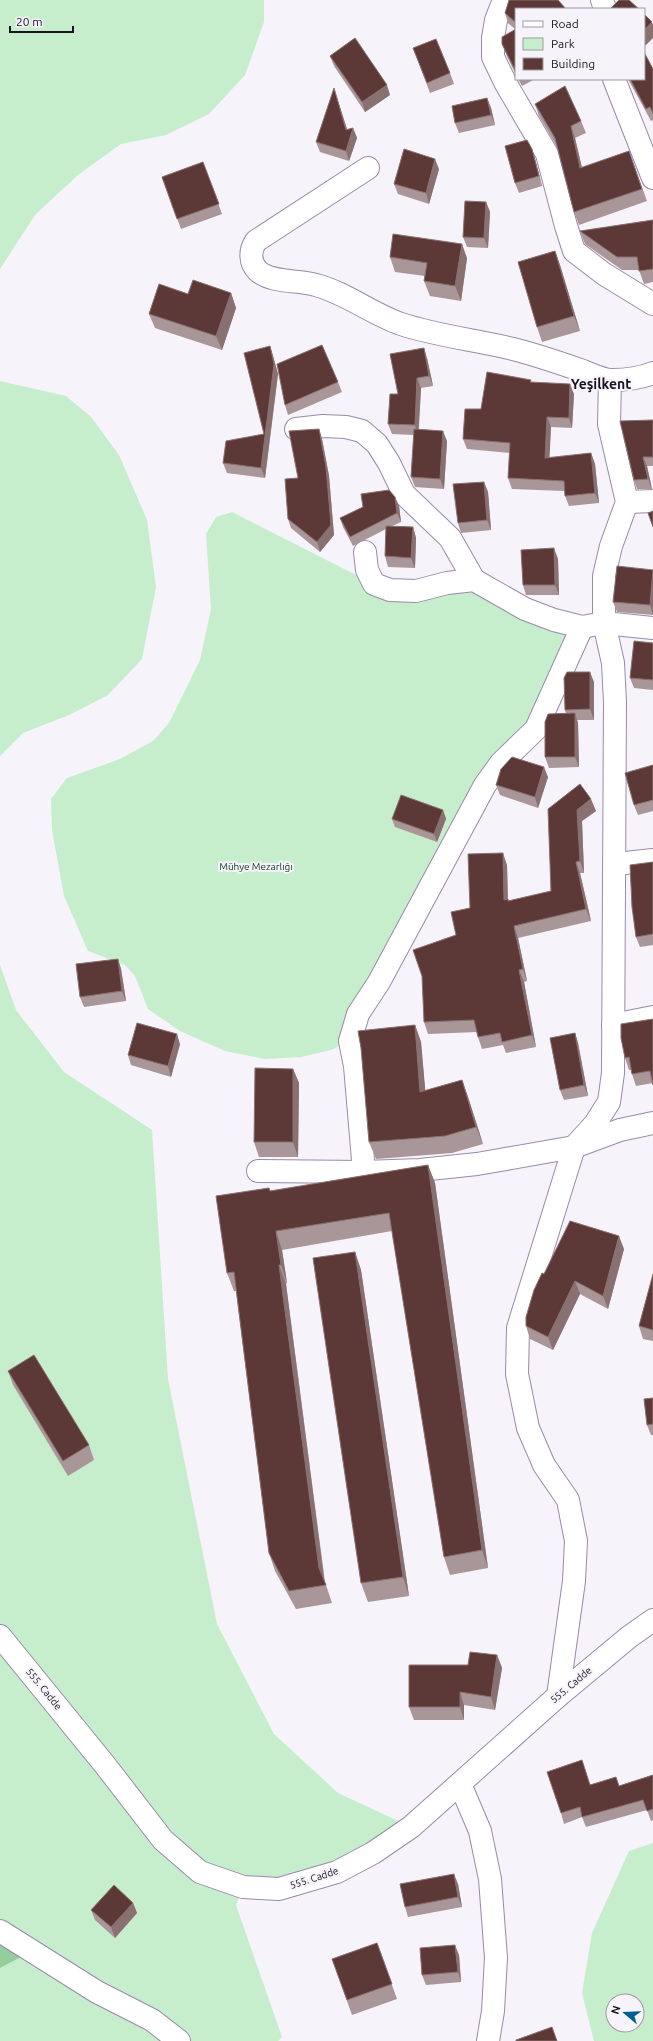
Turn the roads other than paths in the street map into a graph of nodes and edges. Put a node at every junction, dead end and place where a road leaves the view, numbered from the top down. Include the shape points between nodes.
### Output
1 (504, 0) edge
2 (614, 80) edge
3 (368, 168) dead end
4 (653, 178) edge
5 (653, 304) edge
6 (653, 373) edge
7 (610, 380) junction
8 (296, 429) edge
9 (653, 501) edge
10 (627, 502) junction
11 (365, 552) dead end
12 (474, 580) junction
13 (604, 623) junction
14 (582, 627) junction
15 (653, 628) edge
16 (653, 860) edge
17 (616, 864) junction
18 (653, 1017) edge
19 (613, 1025) junction
20 (653, 1123) edge
21 (574, 1147) junction
22 (258, 1171) dead end
23 (364, 1172) junction
24 (653, 1620) edge
25 (0, 1636) edge
26 (558, 1696) junction
27 (460, 1784) junction
28 (0, 1931) edge
29 (179, 2041) edge
30 (488, 2041) edge

1 - 5 street via 496,20 493,57 506,84 548,154 574,251 604,274
2 - 4 street
3 - 7 street via 256,241 251,250 251,258 258,271 286,281 315,284 337,292 400,324 514,349
6 - 7 street via 643,377
7 - 10 street via 609,424
8 - 12 street via 323,426 362,431 385,456 404,494 450,538
9 - 10 street
10 - 13 street via 611,546 604,576
11 - 12 street via 367,570 374,584 390,590 416,591 447,583
12 - 14 street via 525,609
13 - 14 street
13 - 15 street
13 - 17 street via 613,663 615,702
14 - 23 street via 536,729 501,763 485,785 379,982 358,1014 350,1041 355,1066
16 - 17 street
17 - 19 street
18 - 19 street
19 - 21 street via 615,1045 609,1102 595,1124
20 - 21 street via 620,1130
21 - 23 street via 477,1164
21 - 26 street via 518,1328 517,1374 528,1428 544,1465 568,1500 576,1541 574,1581
22 - 23 street
24 - 26 street, 555. Cadde
25 - 27 street, 555. Cadde via 163,1840 200,1872 243,1887 279,1889 337,1872 373,1853 411,1827
26 - 27 street, 555. Cadde
27 - 30 street via 480,1831 490,1879 496,1958 493,2011
28 - 29 street via 97,1992 152,2020

